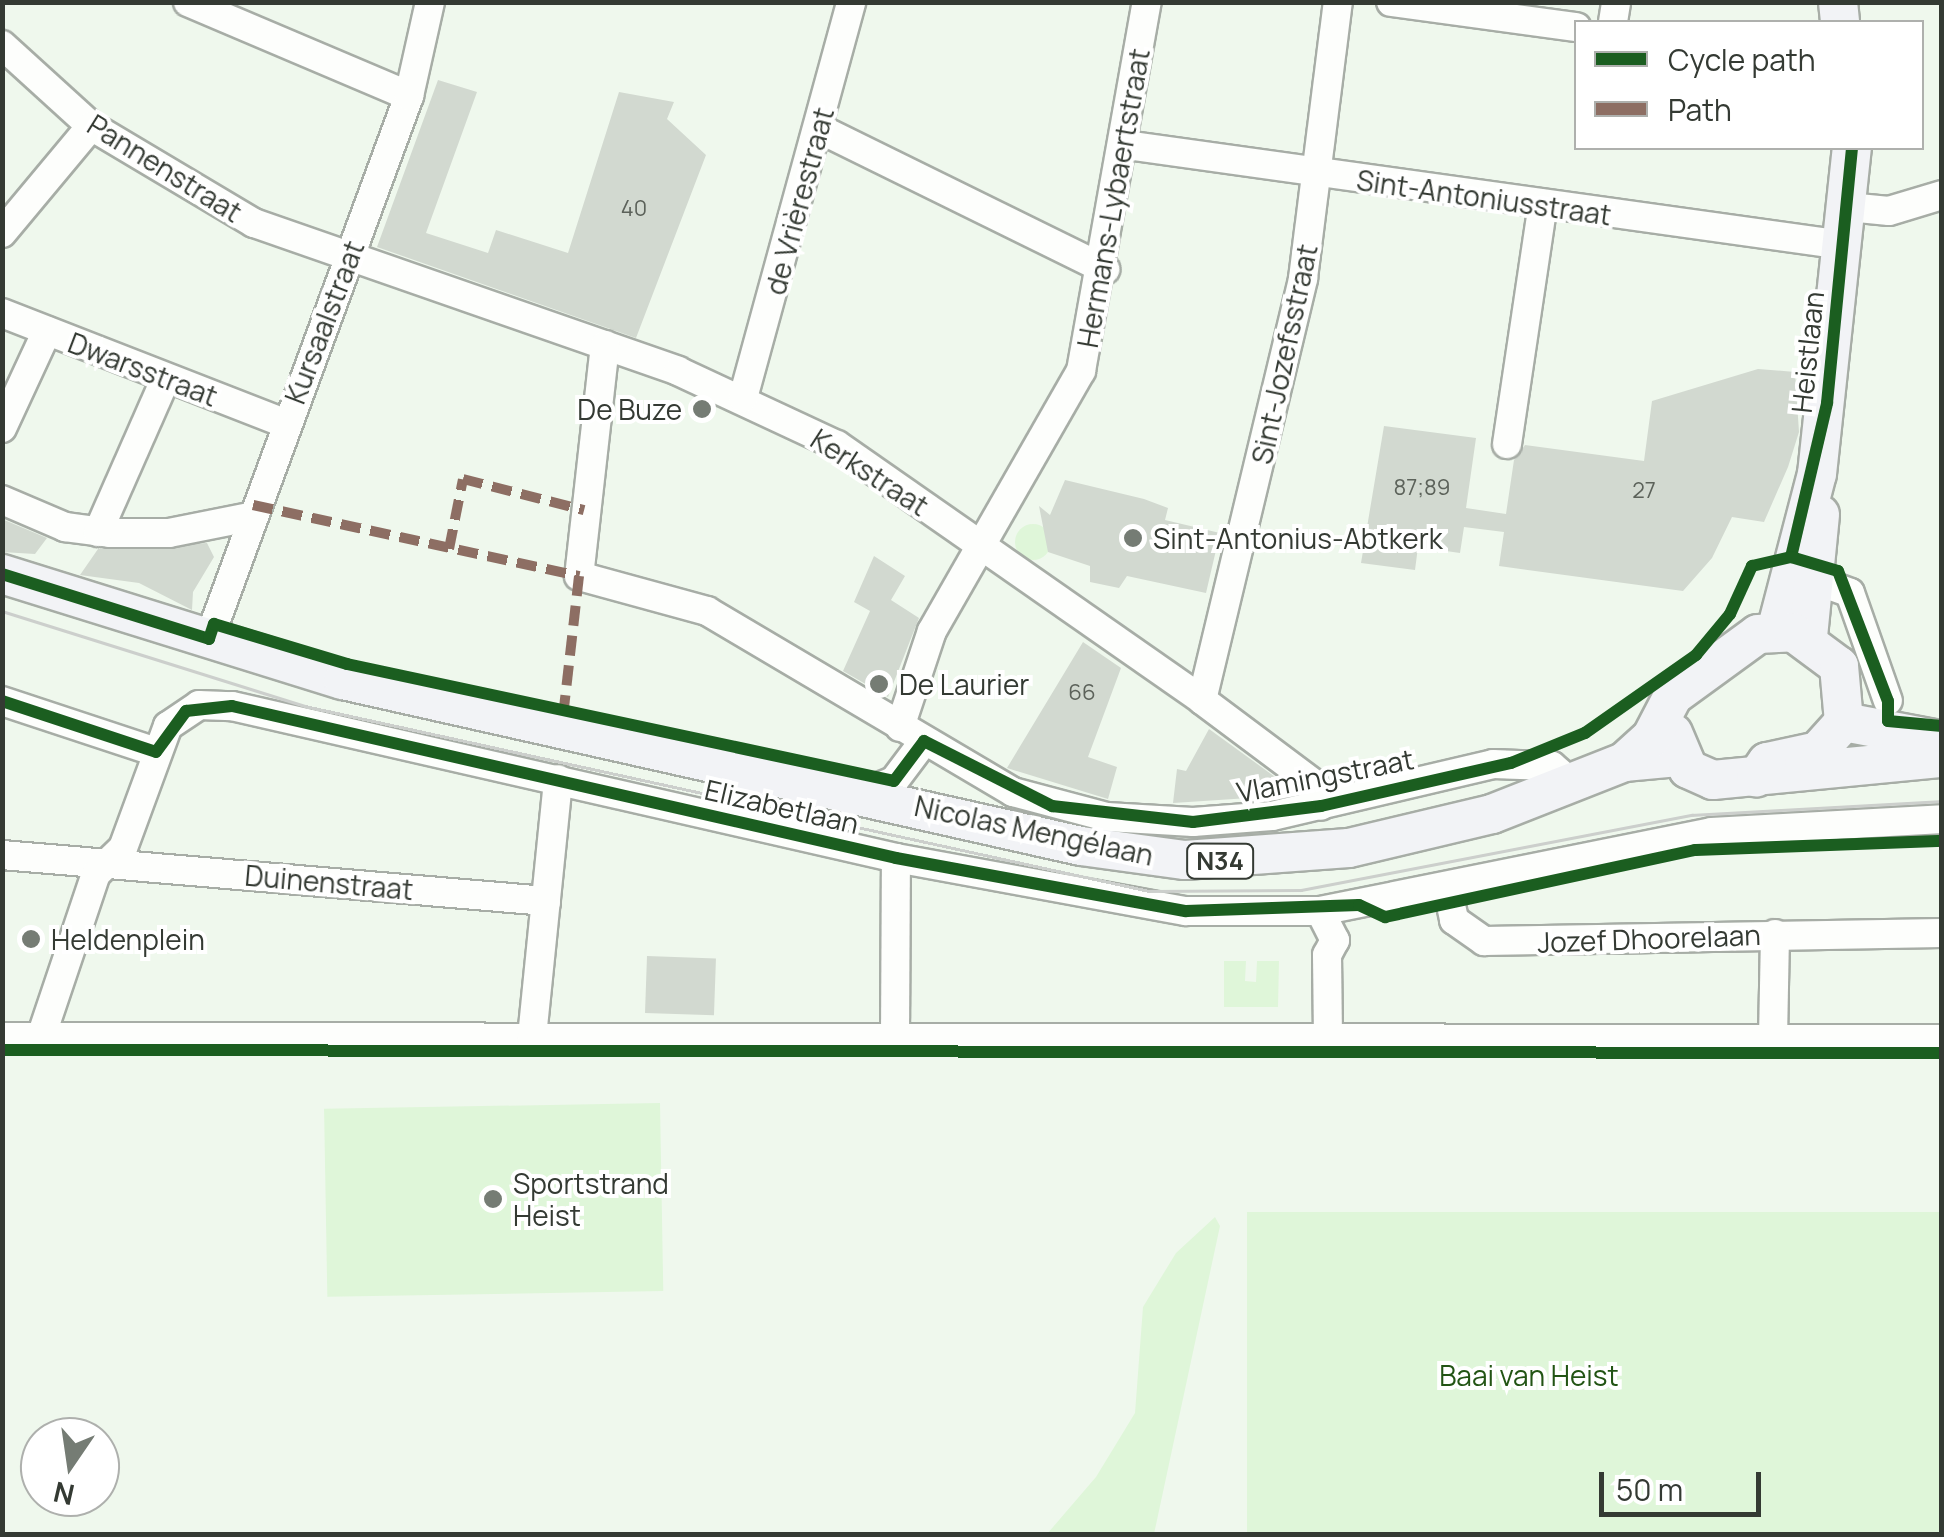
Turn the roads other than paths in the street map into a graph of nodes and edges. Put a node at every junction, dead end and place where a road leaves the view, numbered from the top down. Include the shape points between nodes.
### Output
1 (188, 2) edge
2 (430, 2) edge
3 (850, 2) edge
4 (1147, 2) edge
5 (1338, 2) edge
6 (1391, 2) edge
7 (1574, 27) edge
8 (6, 59) edge
9 (410, 96) junction
10 (91, 126) junction
11 (820, 129) junction
12 (1126, 146) junction
13 (1852, 150) edge
14 (1319, 175) junction
15 (1942, 195) edge
16 (1542, 204) junction
17 (1848, 207) junction
18 (2, 232) edge
19 (1844, 245) junction
20 (348, 261) junction
21 (1105, 269) junction
22 (2, 313) edge
23 (47, 331) junction
24 (605, 345) junction
25 (166, 378) junction
26 (744, 398) junction
27 (284, 423) junction
28 (2, 428) edge
29 (1506, 444) dead end
30 (1816, 474) junction
31 (2, 500) edge
32 (249, 517) junction
33 (98, 532) junction
34 (983, 547) junction
35 (2, 574) edge
36 (1815, 580) junction
37 (1792, 634) junction
38 (209, 640) junction
39 (1673, 696) junction
40 (1202, 700) junction
41 (1888, 701) dead end
42 (4, 708) edge
43 (1844, 722) junction
44 (912, 734) junction
45 (1942, 740) edge
46 (156, 752) junction
47 (1678, 757) junction
48 (1942, 758) edge
49 (1624, 762) junction
50 (1756, 778) junction
51 (558, 780) junction
52 (1573, 784) junction
53 (864, 793) junction
54 (1321, 806) junction
55 (1942, 819) edge
56 (1828, 826) junction
57 (1942, 830) edge
58 (2, 854) edge
59 (896, 858) junction
60 (112, 864) junction
61 (1448, 891) junction
62 (546, 901) junction
63 (1320, 910) junction
64 (1942, 933) edge
65 (1775, 934) junction
66 (2, 1037) edge
67 (41, 1037) junction
68 (532, 1038) junction
69 (895, 1038) junction
70 (1328, 1038) junction
71 (1773, 1039) junction
72 (1942, 1039) edge

1 - 9 street
2 - 9 street, Kursaalstraat
3 - 11 street, de Vrièrestraat
4 - 12 street, Hermans-Lybaertstraat
5 - 14 street, Sint-Jozefsstraat
6 - 7 street
8 - 10 street, Pannenstraat
9 - 20 street, Kursaalstraat
10 - 18 street
10 - 20 street, Pannenstraat via 254,223
11 - 21 street
11 - 26 street, de Vrièrestraat
12 - 14 street, Sint-Antoniusstraat
12 - 21 street, Hermans-Lybaertstraat
13 - 17 main road, Heistlaan
14 - 16 street, Sint-Antoniusstraat
14 - 40 street, Sint-Jozefsstraat via 1303,278
15 - 17 street via 1889,210
16 - 19 street, Sint-Antoniusstraat
16 - 29 street
17 - 19 main road, Heistlaan
19 - 30 main road, Heistlaan
20 - 24 street, Kerkstraat
20 - 27 street, Kursaalstraat
21 - 34 street, Hermans-Lybaertstraat via 1061,418
22 - 23 street, Dwarsstraat
23 - 25 street, Dwarsstraat
23 - 28 street
24 - 26 street, Kerkstraat
24 - 44 street, Vlamingstraat via 579,576 708,611
25 - 27 street, Dwarsstraat
25 - 33 street
26 - 34 street, Kerkstraat via 836,445
27 - 32 street, Kursaalstraat
30 - 36 main road, Heistlaan
30 - 37 main road, Heistlaan
31 - 33 street
32 - 33 street via 169,533
32 - 38 street, Kursaalstraat
34 - 40 street, Kerkstraat
34 - 44 street, Hermans-Lybaertstraat via 932,631
35 - 38 main road, N34
36 - 37 main road, Heistlaan
36 - 41 street via 1850,593
37 - 39 main road, N34 via 1758,634
37 - 43 main road via 1846,682
38 - 53 main road, Nicolas Mengélaan / N34 via 343,680
39 - 47 main road
39 - 49 main road, Nicolas Mengélaan / N34 via 1651,738
40 - 54 street, Kerkstraat via 1312,783
42 - 46 street
43 - 45 main road
43 - 50 main road via 1818,752 1767,762
44 - 53 street, Hermans-Lybaertstraat via 894,781
44 - 54 street, Vlamingstraat via 1013,792 1106,817 1193,822
46 - 51 street, Elizabetlaan via 175,718 198,705
46 - 60 street
47 - 49 main road, Nicolas Mengélaan / N34
47 - 50 main road via 1700,777
48 - 50 main road
49 - 52 main road, Nicolas Mengélaan / N34
51 - 59 street, Elizabetlaan
51 - 62 street
52 - 53 main road, Nicolas Mengélaan / N34 via 1436,828 1251,861 1080,846
52 - 54 street, Vlamingstraat via 1552,766 1511,762
55 - 56 street, Elizabetlaan
56 - 57 street, Elizabetlaan
56 - 61 street, Elizabetlaan via 1656,841
58 - 60 street
59 - 63 street, Elizabetlaan via 1146,906
59 - 69 street
60 - 62 street, Duinenstraat
60 - 67 street via 96,874
61 - 63 street, Elizabetlaan
61 - 65 street, Jozef Dhoorelaan via 1465,936 1484,941
62 - 68 street
63 - 70 street via 1335,940 1327,955
64 - 65 street, Jozef Dhoorelaan
65 - 71 street
66 - 67 street
67 - 68 street
68 - 69 street
69 - 70 street
70 - 71 street
71 - 72 street

